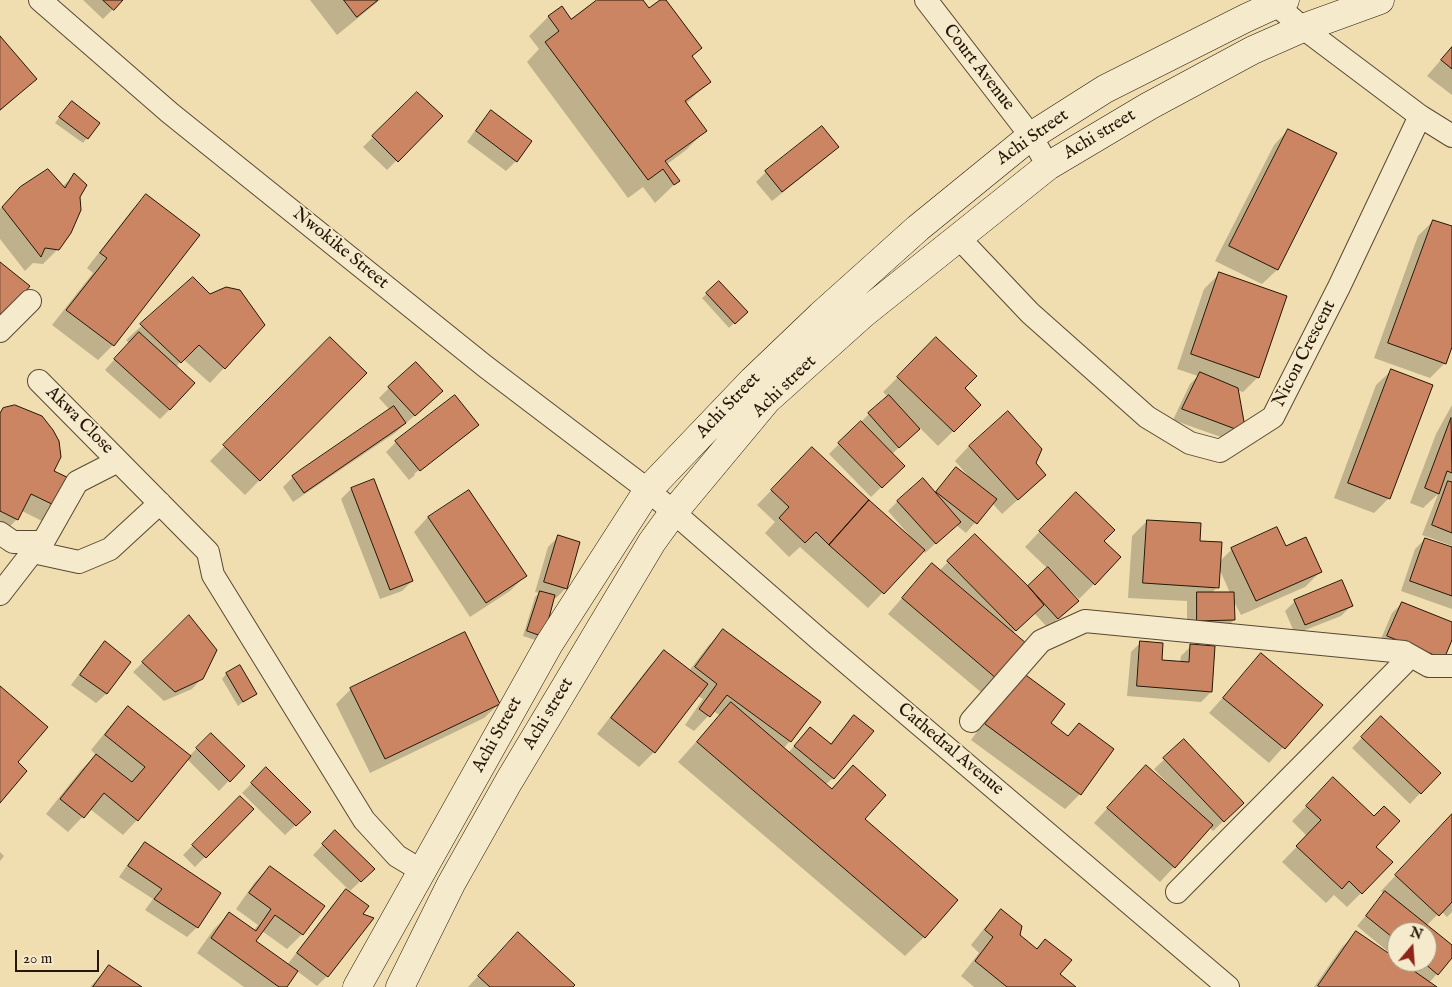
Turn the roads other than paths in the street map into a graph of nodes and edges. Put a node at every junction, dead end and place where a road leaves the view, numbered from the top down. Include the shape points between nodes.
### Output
1 (40, 0) edge
2 (926, 0) edge
3 (1380, 0) edge
4 (1280, 2) edge
5 (1303, 28) junction
6 (1420, 116) junction
7 (1031, 136) junction
8 (1452, 136) edge
9 (1048, 166) junction
10 (959, 238) junction
11 (30, 301) dead end
12 (0, 331) edge
13 (39, 381) dead end
14 (118, 461) junction
15 (648, 490) junction
16 (160, 503) junction
17 (673, 513) junction
18 (0, 533) edge
19 (38, 547) junction
20 (0, 594) edge
21 (1404, 652) junction
22 (1452, 666) edge
23 (971, 721) dead end
24 (422, 871) junction
25 (1177, 892) dead end
26 (357, 987) edge
27 (400, 987) edge
28 (1228, 987) edge

1 - 15 street, Nwokike Street via 170,113 486,366
2 - 7 street, Court Avenue
3 - 5 street, Achi street
4 - 5 street
4 - 7 street, Achi Street via 1105,89
5 - 6 street
5 - 9 street, Achi street via 1244,55 1149,106
6 - 8 street
6 - 10 street, Nicon Crescent via 1273,417 1220,451 1190,443 1147,417 1030,313
7 - 9 street, Court Avenue
7 - 15 street, Achi Street via 918,228 821,315
9 - 10 street, Achi street
10 - 17 street, Achi street via 863,314 767,400
11 - 12 street
13 - 14 street, Akwa Close
14 - 16 street, Akwa Close
14 - 19 street, Akwa Close via 77,482
15 - 17 street, Nwokike Street
15 - 24 street, Achi Street via 549,644
16 - 19 street via 110,549 79,562
16 - 24 street, Akwa Close via 208,552 213,574 364,820 397,856
17 - 27 street, Achi street via 652,542 509,781 451,884
17 - 28 street, Cathedral Avenue
18 - 19 street via 13,542
19 - 20 street, Akwa Close
21 - 22 street via 1429,666
21 - 23 street via 1085,621 1040,641
21 - 25 street via 1404,663
24 - 26 street, Achi Street

